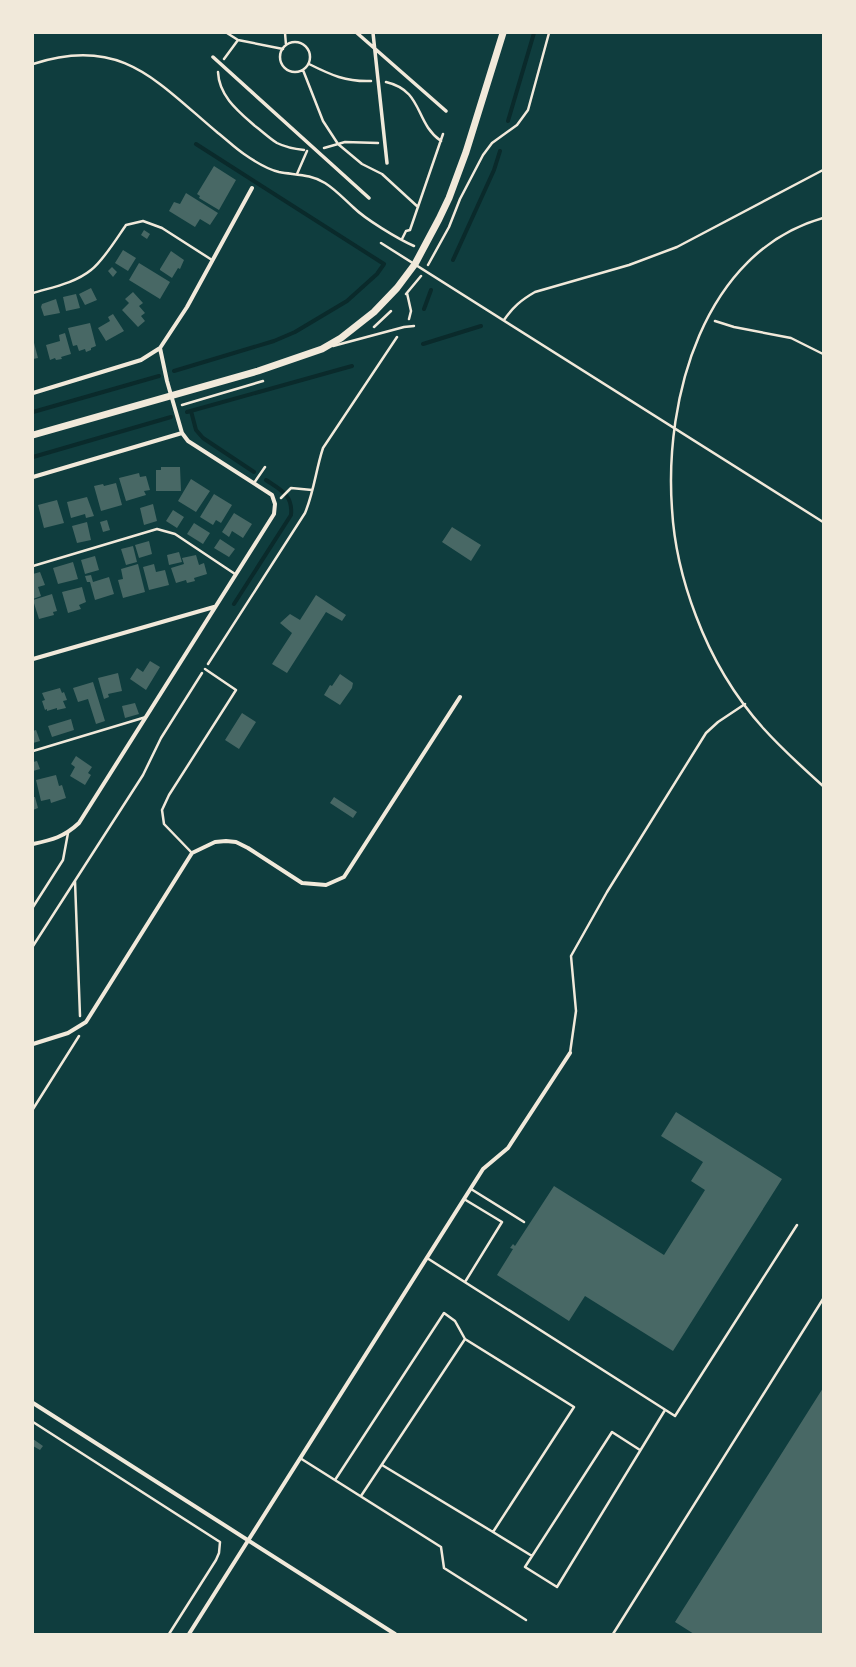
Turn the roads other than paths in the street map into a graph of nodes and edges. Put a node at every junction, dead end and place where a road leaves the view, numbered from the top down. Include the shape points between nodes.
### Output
1 (357, 33) edge
2 (373, 33) edge
3 (502, 33) edge
4 (375, 48) junction
5 (214, 57) dead end
6 (446, 111) dead end
7 (387, 162) dead end
8 (823, 170) edge
9 (252, 188) dead end
10 (369, 198) dead end
11 (823, 218) edge
12 (381, 243) dead end
13 (213, 261) junction
14 (415, 264) junction
15 (33, 293) edge
16 (504, 320) junction
17 (414, 326) dead end
18 (160, 348) junction
19 (322, 349) junction
20 (33, 393) edge
21 (172, 396) junction
22 (675, 427) junction
23 (182, 433) junction
24 (33, 435) edge
25 (265, 466) dead end
26 (33, 477) edge
27 (254, 483) junction
28 (823, 522) edge
29 (33, 566) edge
30 (235, 574) junction
31 (215, 607) junction
32 (33, 659) edge
33 (205, 668) road end
34 (460, 697) dead end
35 (745, 704) junction
36 (146, 717) junction
37 (33, 751) edge
38 (823, 786) edge
39 (68, 833) junction
40 (33, 844) edge
41 (192, 853) junction
42 (33, 907) edge
43 (33, 1044) edge
44 (570, 1053) joint
45 (471, 1189) junction
46 (464, 1199) junction
47 (524, 1222) dead end
48 (797, 1225) dead end
49 (427, 1258) junction
50 (465, 1282) junction
51 (823, 1299) edge
52 (465, 1339) junction
53 (33, 1403) edge
54 (666, 1410) junction
55 (640, 1450) junction
56 (300, 1458) junction
57 (382, 1465) junction
58 (335, 1480) junction
59 (361, 1496) junction
60 (494, 1532) junction
61 (248, 1540) junction
62 (532, 1556) junction
63 (526, 1620) dead end
64 (189, 1634) edge
65 (396, 1634) edge
66 (613, 1634) edge

1 - 4 street
2 - 4 street
3 - 14 street via 449,198
4 - 6 street
4 - 7 street
5 - 10 street
8 - 16 lane via 677,247 629,265 534,292 513,307
9 - 13 street
11 - 22 lane via 791,230 760,250 734,276 720,295 706,320 689,364
12 - 14 lane
13 - 15 lane via 162,228 143,221 126,225 92,270 66,284
13 - 18 street via 188,307
14 - 16 lane
14 - 19 street via 374,312 341,338
16 - 22 lane
17 - 19 lane
18 - 20 street via 141,360
18 - 21 street
19 - 21 street
21 - 23 street
21 - 24 street
22 - 28 lane
22 - 35 lane via 671,477 672,510 676,544 685,583 711,650
23 - 26 street
23 - 27 street via 188,441
25 - 27 lane
27 - 30 street via 272,495 275,504 274,514
29 - 30 lane via 157,530 175,534
30 - 31 street
31 - 32 street
31 - 36 street
33 - 41 lane via 236,690 162,810 164,824
34 - 41 street via 344,877 326,885 302,883 236,842 215,842
35 - 38 lane via 764,729
35 - 44 lane via 706,733 607,892 572,956 576,1011
36 - 37 lane
36 - 39 street via 79,823
39 - 40 street
39 - 42 lane via 63,860
41 - 43 street via 86,1022 68,1033
44 - 45 street via 508,1148 483,1169
45 - 46 street
45 - 47 lane
46 - 49 street
46 - 50 lane via 502,1222
48 - 54 lane via 675,1416
49 - 50 lane
49 - 56 street
50 - 54 lane
51 - 66 lane
52 - 57 lane
52 - 58 lane via 455,1321 444,1313
52 - 60 lane via 574,1406
53 - 61 street
54 - 55 lane
55 - 62 lane via 612,1432
55 - 62 lane via 557,1587 525,1568
56 - 58 lane
56 - 61 street
57 - 59 lane
57 - 60 lane
58 - 59 lane
59 - 63 lane via 442,1547 444,1568
60 - 62 lane
61 - 64 street
61 - 65 street

